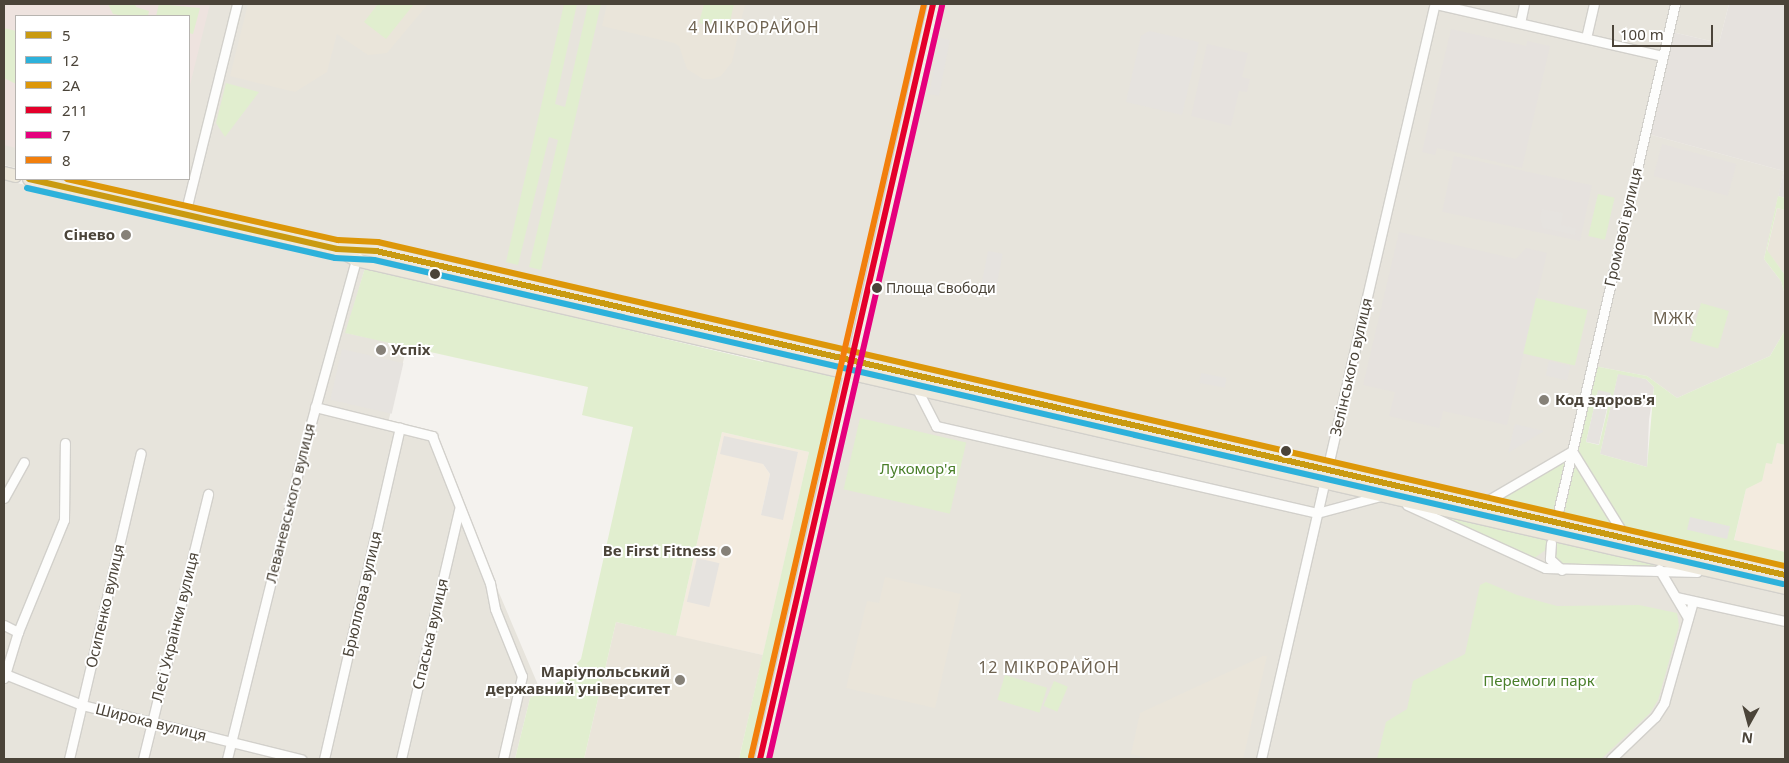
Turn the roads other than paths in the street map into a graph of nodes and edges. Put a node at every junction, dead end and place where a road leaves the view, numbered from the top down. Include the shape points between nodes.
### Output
1 (237, 4) edge
2 (933, 4) edge
3 (1435, 4) edge
4 (1524, 4) edge
5 (1594, 4) edge
6 (1675, 4) edge
7 (1520, 23) junction
8 (1586, 38) junction
9 (1663, 56) junction
10 (33, 180) edge
11 (185, 214) junction
12 (337, 248) junction
13 (359, 248) junction
14 (356, 260) junction
15 (852, 360) junction
16 (849, 374) junction
17 (917, 389) junction
18 (315, 407) junction
19 (400, 428) junction
20 (65, 443) dead end
21 (1572, 451) junction
22 (141, 453) dead end
23 (24, 462) dead end
24 (1327, 470) junction
25 (1324, 483) junction
26 (208, 494) dead end
27 (1380, 496) junction
28 (4, 498) edge
29 (1394, 499) junction
30 (1480, 505) junction
31 (1559, 508) dead end
32 (459, 509) junction
33 (1317, 513) junction
34 (1626, 538) junction
35 (1652, 558) junction
36 (1526, 562) junction
37 (1564, 571) junction
38 (1660, 572) junction
39 (1713, 572) junction
40 (1785, 575) edge
41 (1785, 588) edge
42 (1676, 597) junction
43 (1693, 600) junction
44 (1688, 618) junction
45 (1785, 621) edge
46 (4, 626) edge
47 (18, 632) junction
48 (4, 676) edge
49 (82, 705) junction
50 (152, 722) junction
51 (231, 742) junction
52 (69, 759) edge
53 (143, 759) edge
54 (227, 759) edge
55 (301, 759) edge
56 (324, 759) edge
57 (401, 759) edge
58 (503, 759) edge
59 (760, 759) edge
60 (1261, 759) edge
61 (1611, 759) edge

1 - 11 street
2 - 15 main road
3 - 7 street
3 - 24 street, Зелінського вулиця
4 - 7 street
5 - 8 street
6 - 9 street, Громової вулиця
7 - 8 street
8 - 9 street
9 - 21 street, Громової вулиця
10 - 11 highway
11 - 12 highway
12 - 13 highway
12 - 14 highway
13 - 14 street, Леваневського вулиця
13 - 15 highway
14 - 16 highway
14 - 18 street, Леваневського вулиця
15 - 16 highway
15 - 24 highway
16 - 17 highway
16 - 59 main road
17 - 25 highway
17 - 33 street via 936,426
18 - 19 street
18 - 51 street, Леваневського вулиця
19 - 32 street via 432,436
19 - 56 street, Брюллова вулиця
20 - 47 street via 64,520
21 - 30 street
21 - 31 street, Громової вулиця
21 - 34 street
22 - 49 street, Осипенко вулиця
23 - 28 street
24 - 25 highway, Зелінського вулиця
24 - 30 highway
25 - 27 highway
25 - 33 street, Зелінського вулиця
26 - 50 street, Лесі Українки вулиця
27 - 29 highway
27 - 33 street
29 - 35 highway
29 - 36 street
30 - 34 highway
32 - 57 street, Спаська вулиця
32 - 58 street via 490,583 495,609 522,676
33 - 60 street, Зелінського вулиця
34 - 40 highway
35 - 38 street
35 - 39 highway
36 - 37 street
36 - 37 street via 1541,560 1550,548 1555,566
37 - 38 street
38 - 39 street
38 - 42 street
39 - 41 highway
42 - 43 street
42 - 44 street
43 - 44 street
43 - 45 street
44 - 61 street via 1664,704 1655,717
46 - 47 street
47 - 48 street
48 - 49 street, Широка вулиця
49 - 50 street, Широка вулиця
49 - 52 street, Осипенко вулиця
50 - 51 street, Широка вулиця
50 - 53 street, Лесі Українки вулиця
51 - 54 street, Леваневського вулиця
51 - 55 street, Широка вулиця

